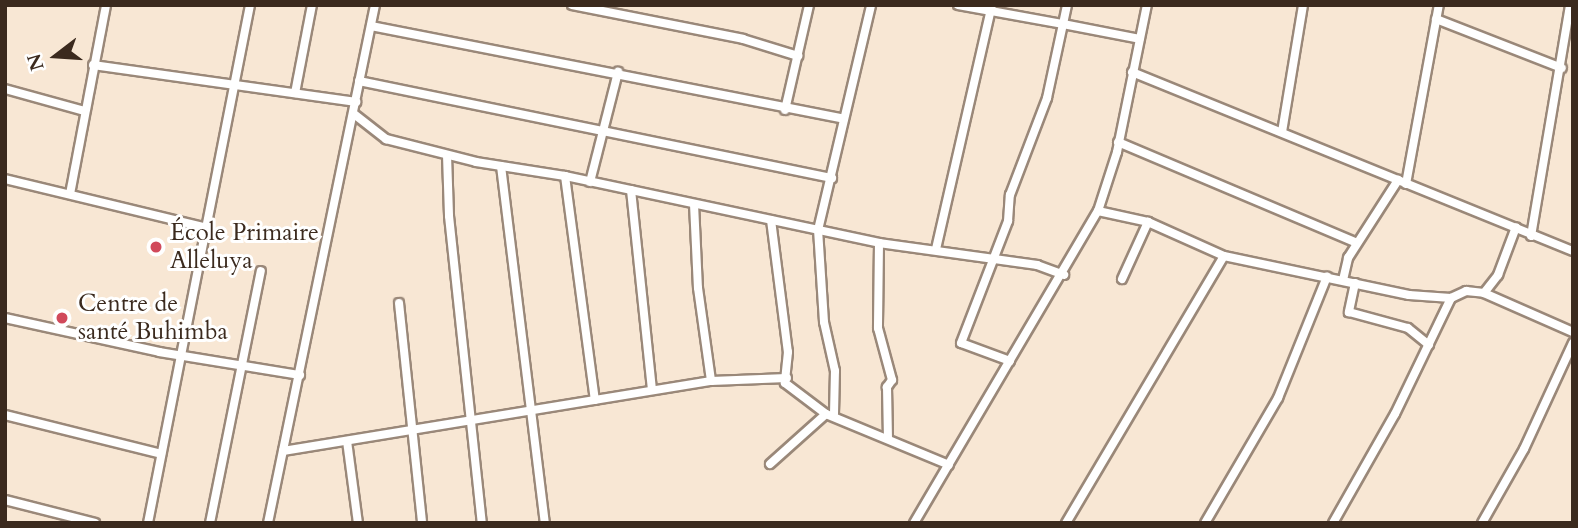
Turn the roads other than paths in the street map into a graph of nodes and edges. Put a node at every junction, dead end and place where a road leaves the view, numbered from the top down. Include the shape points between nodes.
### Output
1 (106, 5) edge
2 (250, 5) edge
3 (312, 5) edge
4 (375, 5) edge
5 (572, 5) edge
6 (809, 5) edge
7 (872, 5) edge
8 (958, 5) edge
9 (1067, 5) edge
10 (1147, 5) edge
11 (1303, 5) edge
12 (1439, 5) edge
13 (1570, 5) edge
14 (992, 8) edge
15 (1436, 19) junction
16 (1063, 24) junction
17 (370, 26) junction
18 (1140, 39) junction
19 (798, 56) junction
20 (93, 65) junction
21 (1562, 68) junction
22 (618, 72) junction
23 (1132, 72) junction
24 (359, 81) junction
25 (235, 83) junction
26 (5, 89) edge
27 (295, 93) junction
28 (356, 102) junction
29 (785, 110) junction
30 (85, 111) junction
31 (354, 114) junction
32 (844, 119) junction
33 (603, 129) junction
34 (1282, 132) junction
35 (1118, 142) junction
36 (447, 155) junction
37 (501, 166) junction
38 (565, 176) junction
39 (832, 178) junction
40 (5, 179) edge
41 (590, 182) junction
42 (1402, 182) junction
43 (631, 190) junction
44 (70, 194) junction
45 (694, 204) junction
46 (1098, 211) junction
47 (771, 220) junction
48 (1147, 222) junction
49 (204, 227) junction
50 (1516, 227) junction
51 (818, 230) junction
52 (1531, 236) junction
53 (879, 243) junction
54 (1357, 243) junction
55 (936, 249) junction
56 (1573, 251) edge
57 (1224, 256) junction
58 (994, 259) junction
59 (261, 271) dead end
60 (1064, 275) junction
61 (1327, 276) junction
62 (1122, 279) dead end
63 (1343, 280) junction
64 (1355, 283) junction
65 (1484, 293) junction
66 (1451, 298) junction
67 (398, 303) dead end
68 (5, 318) edge
69 (1573, 332) edge
70 (1573, 344) edge
71 (1429, 345) junction
72 (178, 355) junction
73 (1010, 361) junction
74 (243, 366) junction
75 (300, 375) junction
76 (787, 379) junction
77 (712, 381) junction
78 (652, 390) junction
79 (595, 400) junction
80 (531, 413) junction
81 (830, 414) junction
82 (5, 415) edge
83 (473, 422) junction
84 (412, 433) junction
85 (888, 438) junction
86 (347, 441) junction
87 (283, 451) junction
88 (161, 454) junction
89 (770, 464) dead end
90 (949, 465) junction
91 (5, 500) edge
92 (95, 523) edge
93 (148, 523) edge
94 (210, 523) edge
95 (268, 523) edge
96 (358, 523) edge
97 (422, 523) edge
98 (482, 523) edge
99 (545, 523) edge
100 (914, 523) edge
101 (1066, 523) edge
102 (1205, 523) edge
103 (1333, 523) edge
104 (1482, 523) edge

1 - 20 street
2 - 25 street
3 - 27 street
4 - 17 street
5 - 19 street via 743,39
6 - 19 street
7 - 32 street
8 - 14 street
9 - 16 street
10 - 18 street
11 - 34 street
12 - 15 street
13 - 21 street
14 - 16 street
14 - 55 street
15 - 21 street
15 - 42 street
16 - 18 street
16 - 58 street via 1047,98 1010,195 1008,221
17 - 22 street
17 - 24 street
18 - 23 street
19 - 29 street
20 - 25 street
20 - 30 street
21 - 52 street
22 - 29 street
22 - 33 street
23 - 34 street
23 - 35 street
24 - 28 street
24 - 33 street
25 - 27 street
25 - 49 street
26 - 30 street
27 - 28 street
28 - 31 street
29 - 32 street
30 - 44 street
31 - 36 street via 386,139
31 - 75 street
32 - 39 street
33 - 39 street
33 - 41 street
34 - 42 street
35 - 46 street
35 - 54 street
36 - 37 street
36 - 83 street via 449,216
37 - 38 street
37 - 80 street
38 - 41 street
38 - 79 street
39 - 51 street
40 - 44 street
41 - 43 street
42 - 50 street
42 - 54 street
43 - 45 street
43 - 78 street
44 - 49 street
45 - 47 street
45 - 77 street via 698,288
46 - 48 street
46 - 60 street
47 - 51 street
47 - 76 street
48 - 57 street
48 - 62 street
49 - 72 street
50 - 52 street
50 - 65 street via 1498,275
51 - 53 street
51 - 81 street via 824,322 835,370
52 - 56 street
53 - 55 street
53 - 85 street via 878,328 892,380 887,387
54 - 63 street
55 - 58 street
57 - 61 street
57 - 101 street
58 - 60 street via 1037,265
58 - 73 street via 961,343
59 - 74 street
60 - 73 street
61 - 63 street
61 - 102 street via 1278,398
63 - 64 street
64 - 66 street
64 - 71 street via 1349,312 1408,328
65 - 66 street via 1466,290
65 - 69 street
66 - 71 street
67 - 84 street
68 - 72 street
70 - 104 street via 1524,449
71 - 103 street
72 - 74 street
72 - 88 street
73 - 90 street
74 - 75 street
74 - 94 street
75 - 87 street
76 - 77 street
76 - 81 street via 785,383 796,395
77 - 78 street
78 - 79 street
79 - 80 street
80 - 83 street
80 - 99 street
81 - 85 street
81 - 89 street
82 - 88 street
83 - 84 street
83 - 98 street
84 - 86 street
84 - 97 street
85 - 90 street
86 - 87 street
86 - 96 street
87 - 95 street
88 - 93 street
90 - 100 street
91 - 92 street

